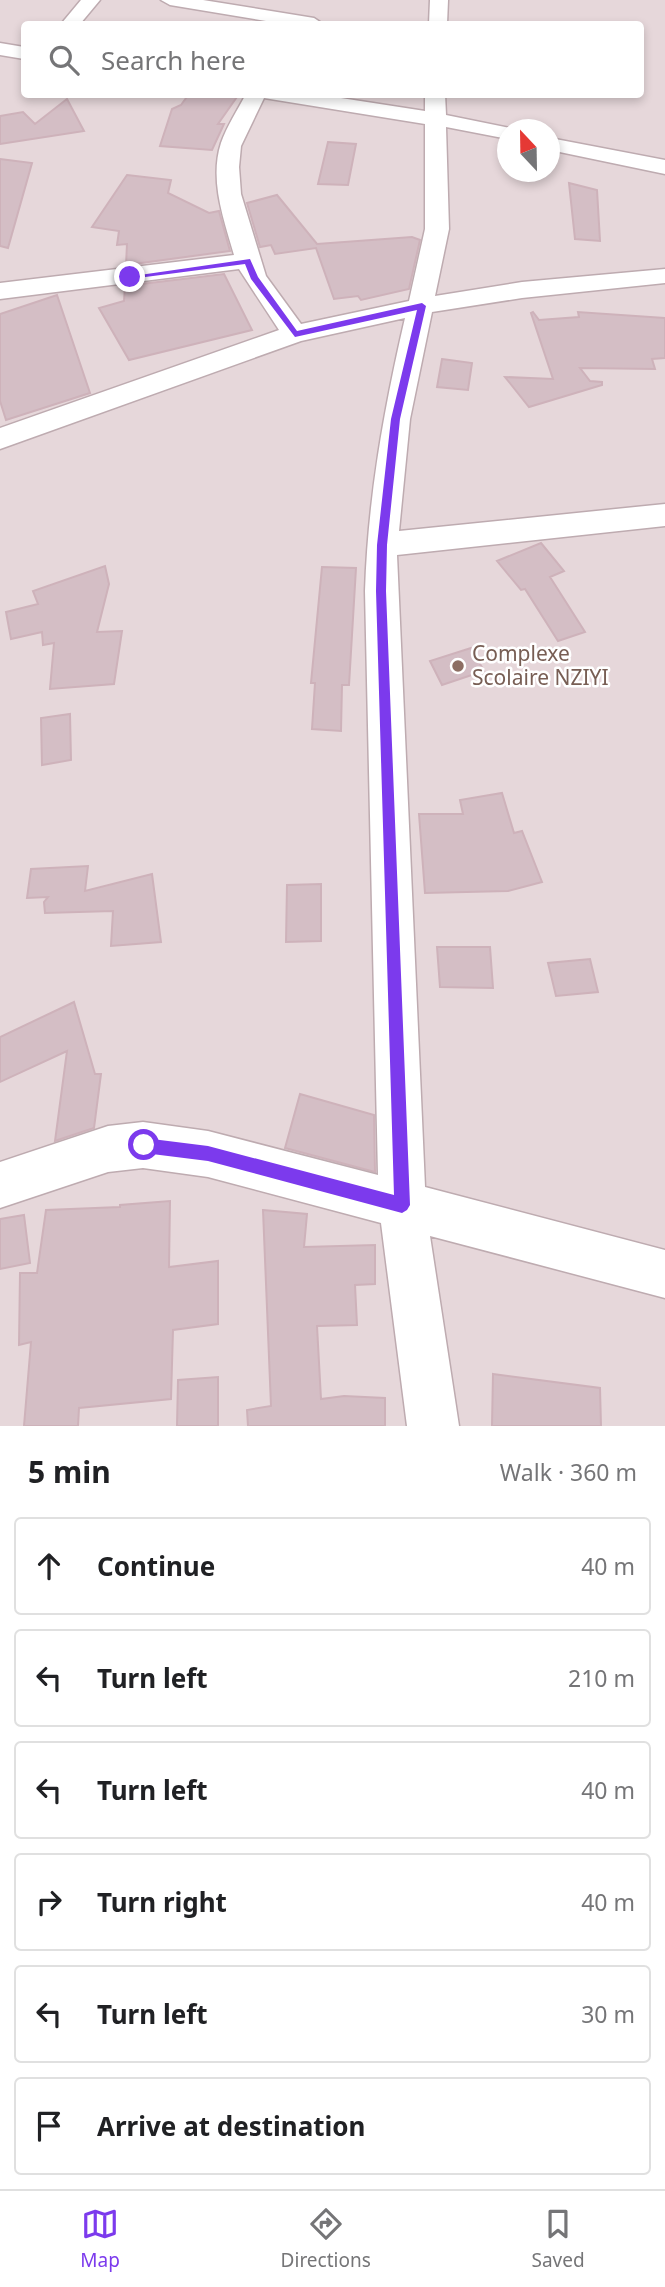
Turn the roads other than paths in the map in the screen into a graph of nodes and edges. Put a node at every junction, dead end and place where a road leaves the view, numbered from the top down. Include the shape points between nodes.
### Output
1 (91, 0) edge
2 (170, 0) edge
3 (295, 0) edge
4 (439, 0) edge
5 (73, 21) edge
6 (279, 21) edge
7 (284, 21) edge
8 (438, 21) edge
9 (0, 49) edge
10 (21, 52) edge
11 (255, 98) edge
12 (294, 98) edge
13 (435, 98) edge
14 (436, 119) junction
15 (497, 132) edge
16 (560, 146) edge
17 (665, 167) edge
18 (247, 261) junction
19 (665, 276) edge
20 (0, 291) edge
21 (422, 306) junction
22 (295, 334) junction
23 (0, 439) edge
24 (665, 515) edge
25 (382, 545) junction
26 (0, 1185) edge
27 (402, 1205) junction
28 (665, 1274) edge
29 (433, 1426) edge

1 - 5 street
2 - 6 street
3 - 7 street
4 - 8 street
9 - 10 street
11 - 18 street via 229,153 234,211
12 - 14 street
13 - 14 street
14 - 15 street
14 - 21 street via 438,229
16 - 17 street
18 - 20 street
18 - 22 street
19 - 21 street via 522,290
21 - 22 street
21 - 25 street via 396,419
22 - 23 street
24 - 25 street
25 - 27 street
26 - 27 street via 108,1149 144,1145 208,1154
27 - 28 street
27 - 29 street

